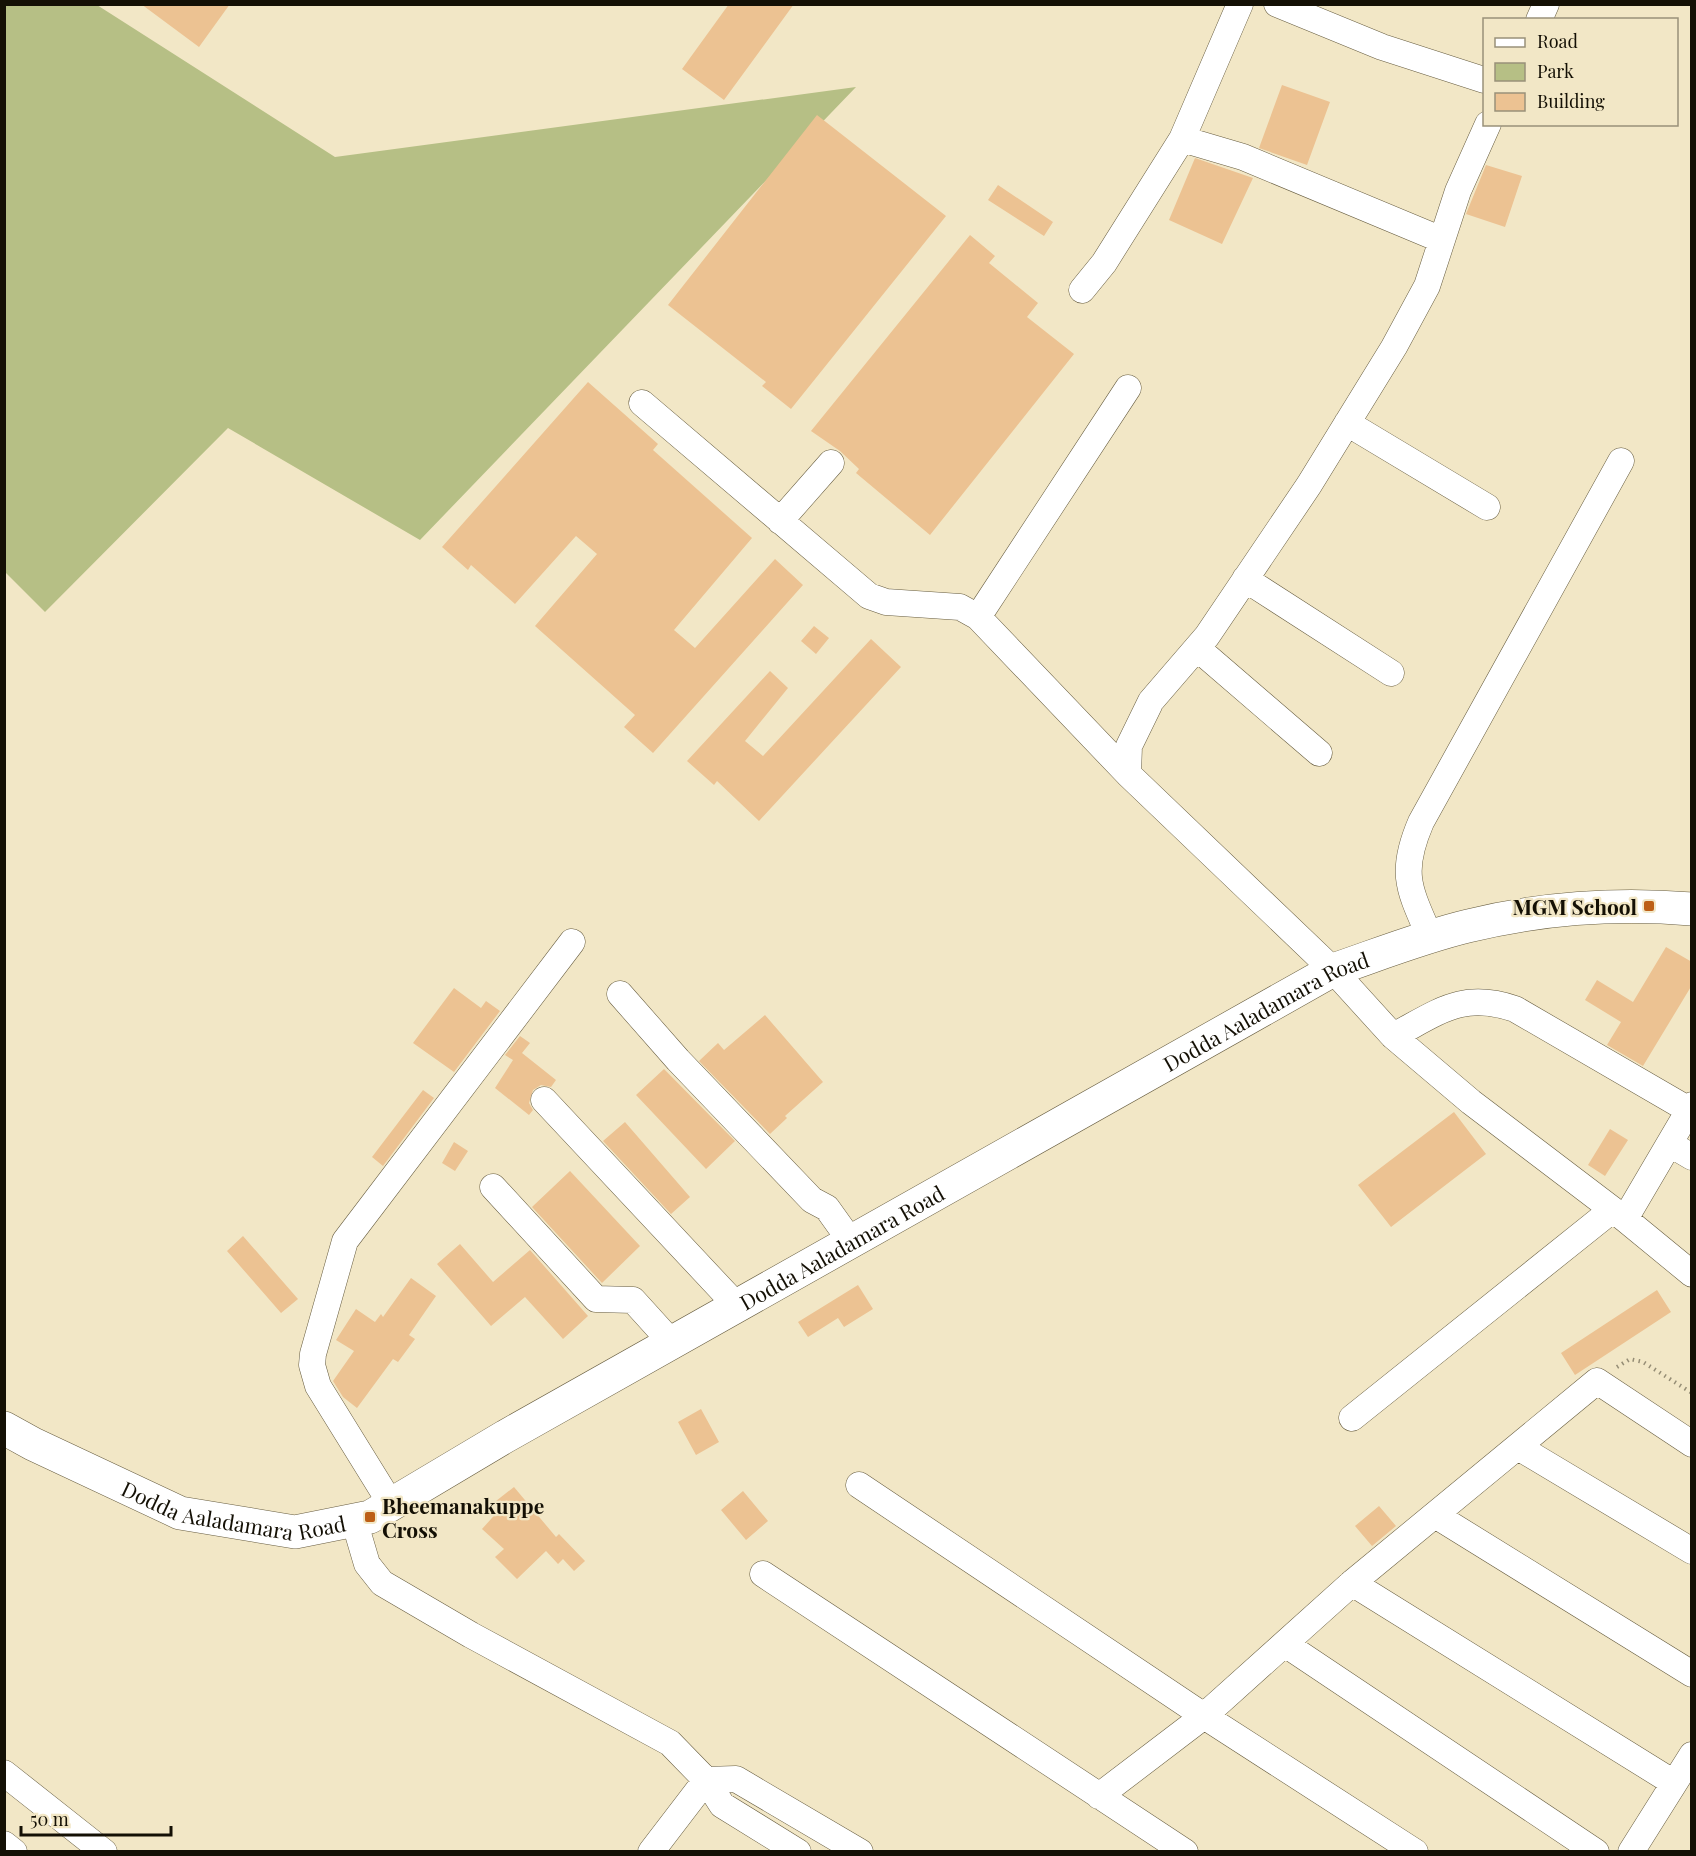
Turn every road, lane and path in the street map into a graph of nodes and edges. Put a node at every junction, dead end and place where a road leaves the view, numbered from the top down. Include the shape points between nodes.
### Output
1 (1240, 4) edge
2 (1277, 4) edge
3 (1546, 4) edge
4 (1540, 18) edge
5 (1483, 79) edge
6 (1487, 126) edge
7 (1182, 140) junction
8 (1442, 240) junction
9 (1082, 290) dead end
10 (1128, 388) dead end
11 (642, 403) dead end
12 (1347, 423) junction
13 (1621, 460) dead end
14 (831, 463) dead end
15 (1487, 507) dead end
16 (780, 520) junction
17 (1245, 579) junction
18 (978, 617) junction
19 (1197, 648) junction
20 (1391, 673) dead end
21 (1319, 753) dead end
22 (1128, 774) junction
23 (1692, 909) edge
24 (1430, 937) junction
25 (572, 942) dead end
26 (1333, 970) junction
27 (620, 994) dead end
28 (1393, 1036) junction
29 (544, 1100) dead end
30 (1690, 1108) edge
31 (1681, 1151) edge
32 (494, 1187) dead end
33 (1618, 1215) junction
34 (852, 1243) junction
35 (1692, 1274) edge
36 (737, 1306) junction
37 (672, 1342) junction
38 (1597, 1381) junction
39 (1692, 1393) edge
40 (1352, 1418) dead end
41 (7, 1434) edge
42 (1692, 1444) edge
43 (1518, 1447) junction
44 (859, 1485) dead end
45 (391, 1504) junction
46 (1435, 1515) junction
47 (354, 1520) junction
48 (1692, 1551) edge
49 (764, 1574) dead end
50 (1352, 1583) junction
51 (1285, 1644) junction
52 (1692, 1674) edge
53 (1204, 1716) junction
54 (1692, 1755) edge
55 (4, 1773) edge
56 (706, 1780) junction
57 (1674, 1783) junction
58 (1099, 1796) junction
59 (4, 1844) edge
60 (14, 1851) edge
61 (104, 1851) edge
62 (651, 1851) edge
63 (798, 1851) edge
64 (860, 1851) edge
65 (1185, 1851) edge
66 (1415, 1851) edge
67 (1596, 1851) edge
68 (1631, 1851) edge

1 - 7 street
2 - 5 street via 1382,47
3 - 4 street
6 - 8 street via 1458,191
7 - 8 street via 1243,157
7 - 9 street via 1104,263
8 - 12 street via 1427,286
10 - 18 street
11 - 16 street
12 - 15 street
12 - 17 street
13 - 24 street via 1413,841 1407,863 1409,888
14 - 16 street
16 - 18 street via 869,597 886,602 960,607
17 - 19 street
17 - 20 street
18 - 22 street
19 - 21 street
19 - 22 street via 1150,701 1129,746
22 - 26 street
23 - 24 main road, Dodda Aaladamara Road via 1649,906 1559,910
24 - 26 main road, Dodda Aaladamara Road
25 - 45 street via 341,1249 313,1354 314,1373 318,1386
26 - 28 street
26 - 34 main road, Dodda Aaladamara Road
27 - 34 street via 812,1200 827,1208
28 - 30 street via 1454,1005 1494,1002 1515,1009
28 - 33 street via 1471,1102
29 - 36 street
30 - 31 street
31 - 33 street
32 - 37 street via 596,1299 633,1300
33 - 35 street
33 - 40 street
34 - 36 main road, Dodda Aaladamara Road
36 - 37 main road, Dodda Aaladamara Road
37 - 45 main road, Dodda Aaladamara Road
38 - 39 path via 1630,1359 1643,1362
38 - 42 street
38 - 43 street
41 - 47 main road, Dodda Aaladamara Road via 180,1513 295,1532
43 - 46 street
43 - 48 street
44 - 53 street
45 - 47 main road, Dodda Aaladamara Road
46 - 50 street
46 - 52 street
47 - 56 street via 367,1564 382,1583 670,1743
49 - 58 street
50 - 51 street
50 - 57 street
51 - 53 street
51 - 67 street
53 - 58 street
53 - 66 street
54 - 57 street
55 - 61 street
56 - 62 street
56 - 63 street via 722,1805
56 - 64 street via 736,1779
57 - 68 street
58 - 65 street
59 - 60 street

